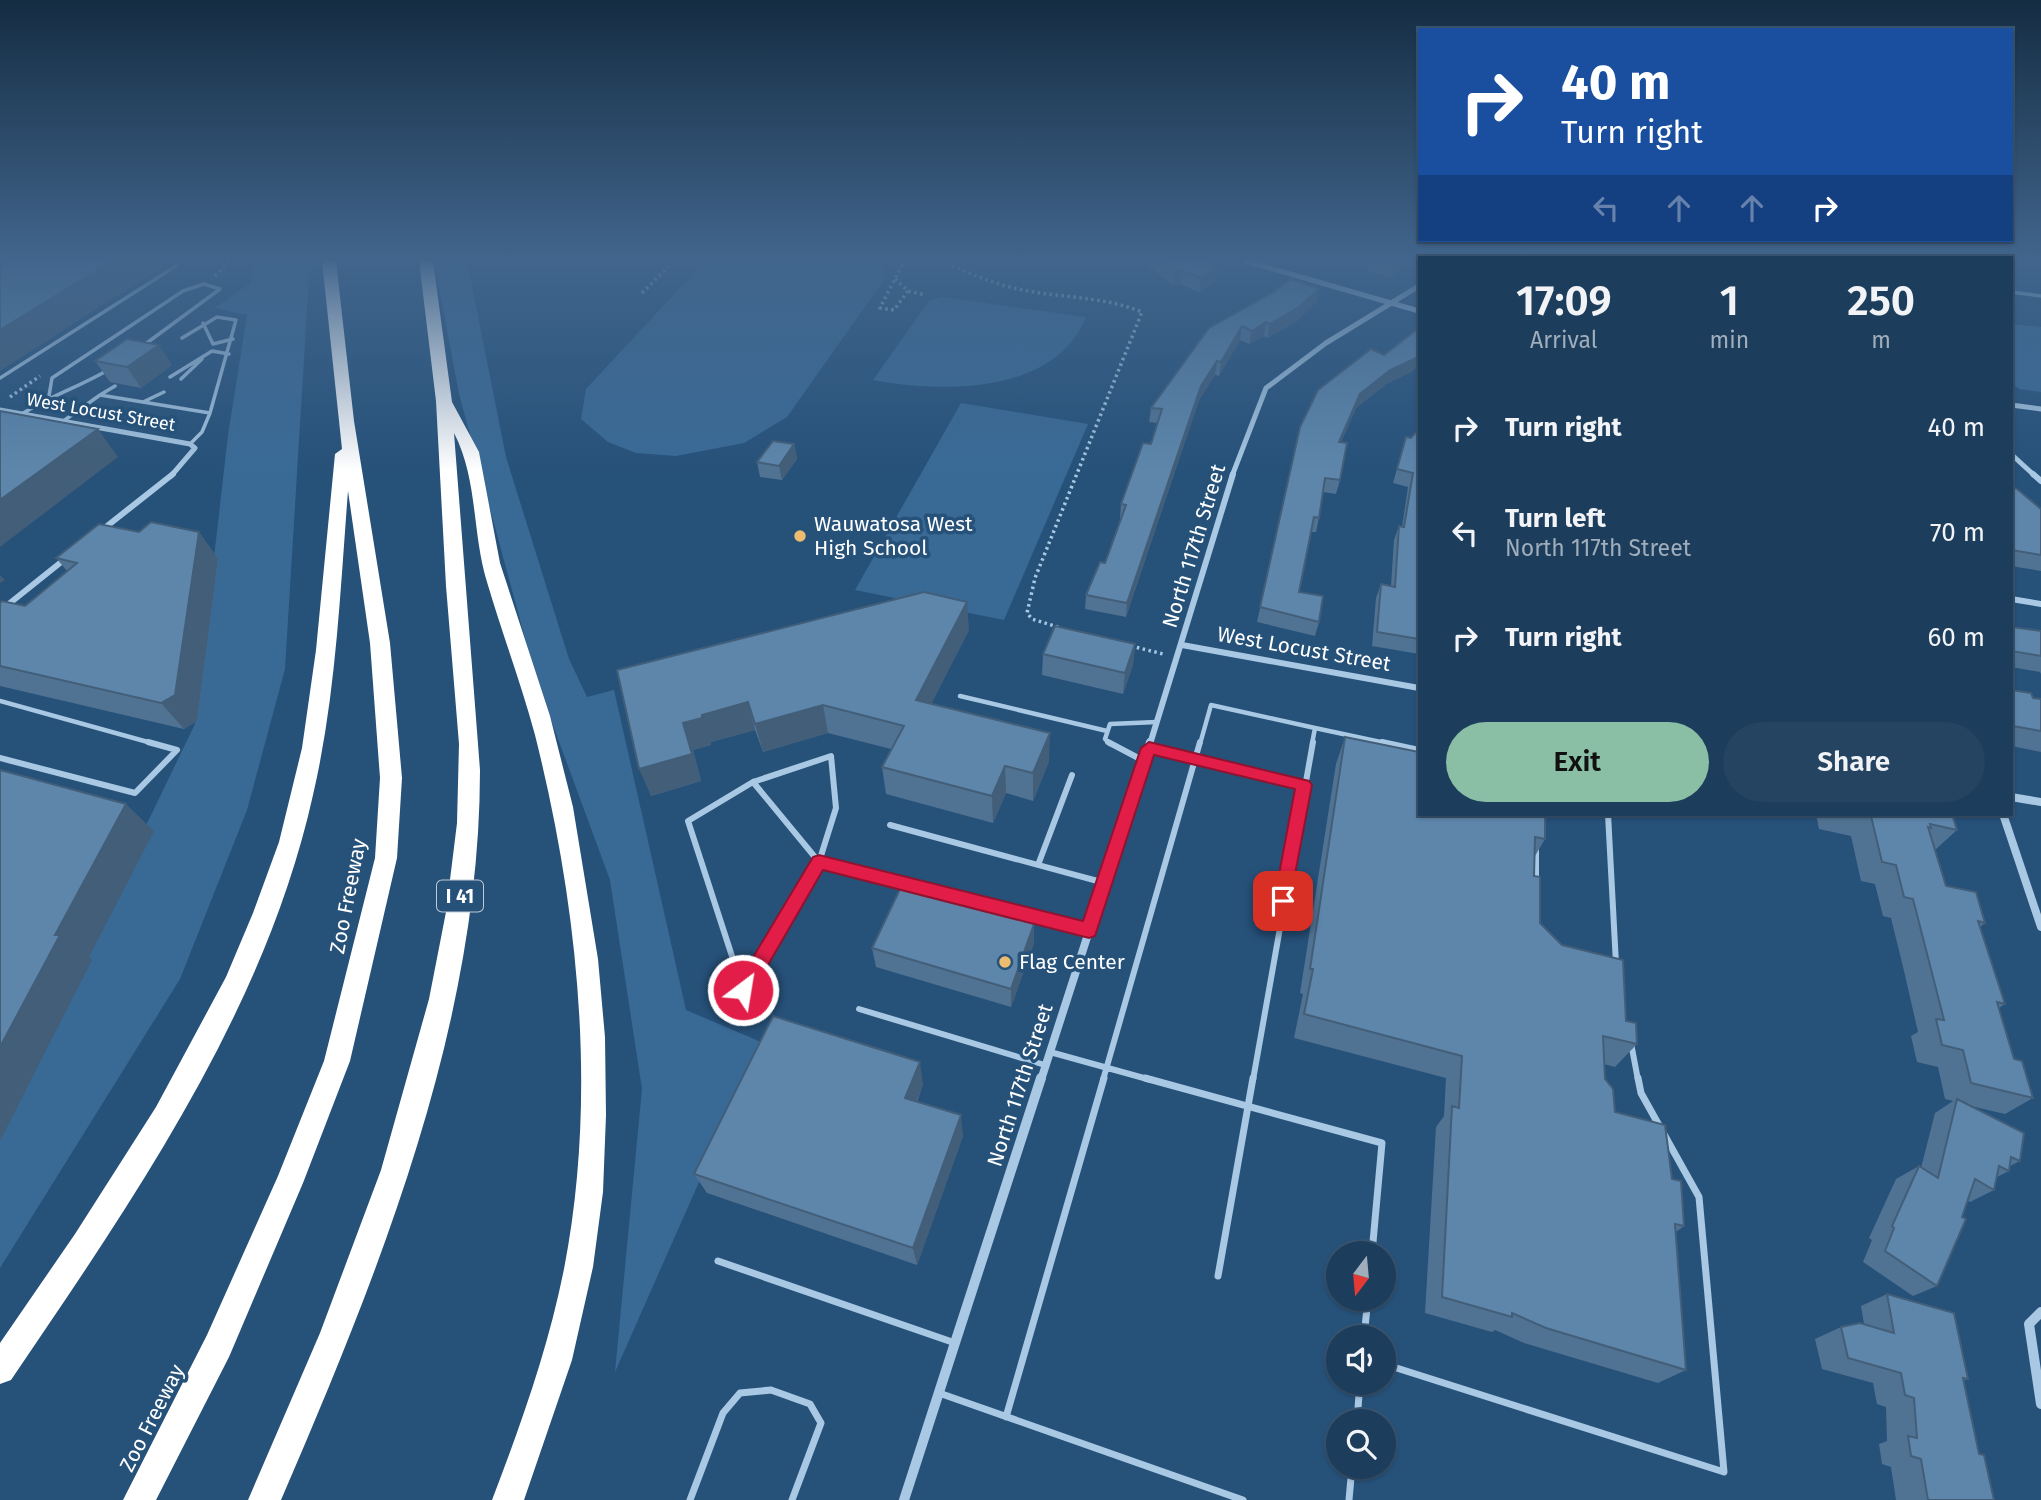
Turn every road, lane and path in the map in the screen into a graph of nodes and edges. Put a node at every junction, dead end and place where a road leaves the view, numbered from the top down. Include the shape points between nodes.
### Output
1 (74, 331) edge
2 (122, 331) edge
3 (164, 331) edge
4 (192, 331) edge
5 (207, 331) edge
6 (234, 331) edge
7 (336, 331) edge
8 (435, 331) edge
9 (1134, 331) edge
10 (1347, 331) edge
11 (183, 338) dead end
12 (233, 339) junction
13 (137, 350) edge
14 (229, 354) junction
15 (202, 359) junction
16 (117, 364) edge
17 (170, 377) dead end
18 (0, 378) edge
19 (181, 379) dead end
20 (115, 386) dead end
21 (153, 390) dead end
22 (164, 392) dead end
23 (100, 395) junction
24 (49, 396) junction
25 (150, 397) junction
26 (444, 399) junction
27 (143, 402) junction
28 (2013, 405) edge
29 (2041, 409) edge
30 (0, 410) edge
31 (210, 413) junction
32 (22, 414) junction
33 (346, 421) junction
34 (62, 422) junction
35 (193, 446) junction
36 (2013, 456) edge
37 (2041, 481) edge
38 (94, 536) edge
39 (73, 553) edge
40 (2013, 599) edge
41 (2041, 604) edge
42 (0, 611) edge
43 (1059, 630) edge
44 (1125, 645) edge
45 (1182, 645) junction
46 (1178, 657) junction
47 (1418, 688) edge
48 (960, 696) dead end
49 (0, 701) edge
50 (1157, 722) junction
51 (1315, 728) junction
52 (1107, 731) junction
53 (1149, 748) junction
54 (1418, 750) edge
55 (0, 759) edge
56 (1194, 759) junction
57 (1144, 761) junction
58 (1072, 775) dead end
59 (753, 782) junction
60 (1304, 785) junction
61 (2013, 797) edge
62 (2041, 802) edge
63 (1608, 816) edge
64 (2004, 816) edge
65 (890, 825) dead end
66 (1536, 839) edge
67 (819, 862) junction
68 (1038, 865) junction
69 (1105, 883) junction
70 (1536, 891) edge
71 (2041, 927) edge
72 (1089, 930) junction
73 (1617, 975) edge
74 (859, 1009) dead end
75 (1628, 1027) edge
76 (1050, 1052) junction
77 (1045, 1065) junction
78 (1104, 1067) junction
79 (1246, 1105) junction
80 (1373, 1241) edge
81 (718, 1261) dead end
82 (1218, 1276) dead end
83 (2041, 1312) edge
84 (955, 1343) junction
85 (1396, 1368) edge
86 (0, 1369) edge
87 (939, 1393) junction
88 (2041, 1404) edge
89 (1006, 1417) junction
90 (1351, 1479) edge
91 (139, 1500) edge
92 (264, 1500) edge
93 (508, 1500) edge
94 (690, 1500) edge
95 (792, 1500) edge
96 (904, 1500) edge
97 (1243, 1500) edge
98 (1349, 1500) edge

1 - 18 lane
2 - 24 lane via 52,378
3 - 13 lane
4 - 11 lane
5 - 12 lane via 213,344
6 - 12 lane
7 - 33 highway, Zoo Freeway
8 - 26 highway, I 41
9 - 43 path via 1035,578 1027,614
10 - 45 street, North 117th Street via 1266,387 1235,466
12 - 14 lane
14 - 15 lane via 212,351
14 - 31 lane
15 - 17 lane
15 - 19 lane
16 - 24 lane via 76,389
20 - 23 lane
21 - 25 lane
22 - 25 lane
23 - 27 lane
23 - 34 lane
24 - 32 lane
25 - 27 lane
26 - 92 highway, I 41 via 467,696 469,819 448,973 428,1062 388,1196 325,1364
26 - 93 highway via 471,451 494,575 546,737 578,890 591,1013 592,1103 579,1255 563,1338
27 - 31 lane
28 - 29 street
30 - 32 street, West Locust Street
31 - 35 lane
32 - 34 street, West Locust Street
33 - 86 highway via 314,726 293,830 272,892 225,1005 188,1076 86,1243
33 - 91 highway, Zoo Freeway via 381,656 391,778 386,858 337,1061 218,1346
34 - 35 street, West Locust Street
35 - 38 street via 178,470
36 - 37 street
39 - 42 street
40 - 41 street
44 - 46 path
45 - 46 street, North 117th Street
45 - 47 street, West Locust Street
46 - 50 street, North 117th Street
48 - 52 lane
49 - 55 lane via 177,750 135,793
50 - 52 lane via 1119,722 1110,724
50 - 53 street, North 117th Street
51 - 54 lane
51 - 56 lane via 1211,705
51 - 60 lane
52 - 57 lane via 1105,739 1114,747
53 - 56 lane
53 - 57 street, North 117th Street
56 - 60 lane
56 - 78 lane
57 - 69 street, North 117th Street
58 - 68 lane
59 - 67 lane
59 - 67 lane via 831,756 836,808
59 - 67 lane via 688,821 743,990
60 - 79 lane
61 - 62 street
63 - 73 lane
64 - 71 street
65 - 68 lane
66 - 70 lane
67 - 72 lane
68 - 69 lane
69 - 72 street, North 117th Street
72 - 76 street, North 117th Street
74 - 77 lane
75 - 85 lane via 1642,1093 1699,1197 1724,1472
76 - 77 street, North 117th Street
76 - 78 lane
77 - 84 street, North 117th Street
78 - 79 lane
78 - 89 lane
79 - 80 lane via 1382,1143
79 - 82 lane
81 - 84 lane
83 - 88 street via 2029,1324
84 - 87 street, North 117th Street
87 - 89 lane
87 - 96 street, North 117th Street
89 - 97 lane
90 - 98 lane
94 - 95 lane via 723,1413 740,1394 771,1390 810,1404 821,1423

